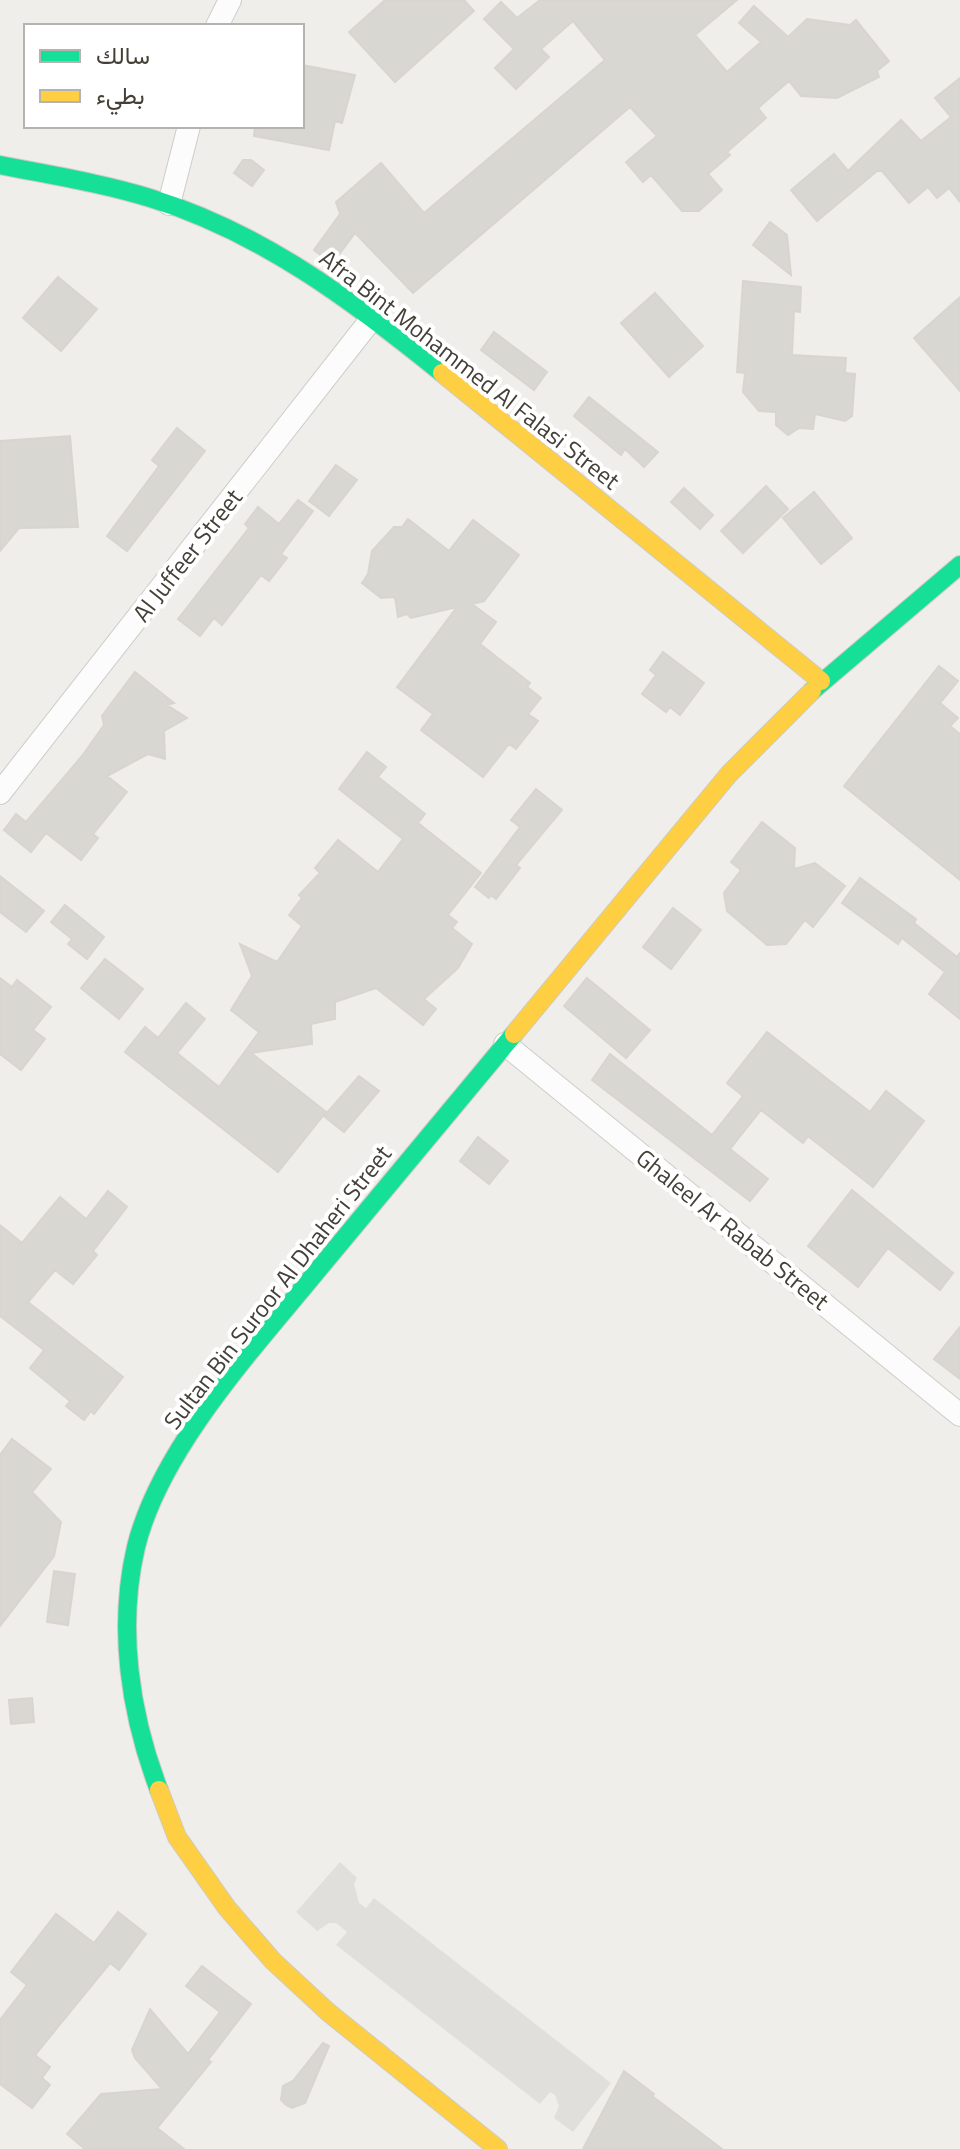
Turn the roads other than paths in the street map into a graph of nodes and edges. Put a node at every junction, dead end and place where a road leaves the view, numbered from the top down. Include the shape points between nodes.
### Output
1 (230, 0) edge
2 (218, 24) edge
3 (188, 128) edge
4 (0, 165) edge
5 (169, 204) junction
6 (373, 317) junction
7 (960, 565) edge
8 (821, 681) junction
9 (0, 793) edge
10 (505, 1044) junction
11 (960, 1415) edge
12 (498, 2149) edge

1 - 2 street
3 - 5 street
4 - 5 street, Afra Bint Mohammed Al Falasi Street
5 - 6 street, Afra Bint Mohammed Al Falasi Street via 310,270
6 - 8 street, Afra Bint Mohammed Al Falasi Street
6 - 9 street, Al Juffeer Street
7 - 8 street, Sultan Bin Suroor Al Dhaheri Street
8 - 10 street, Sultan Bin Suroor Al Dhaheri Street via 729,774
10 - 11 street, Ghaleel Ar Rabab Street
10 - 12 street, Sultan Bin Suroor Al Dhaheri Street via 188,1434 160,1481 136,1547 127,1613 130,1688 148,1762 177,1837 273,1961

